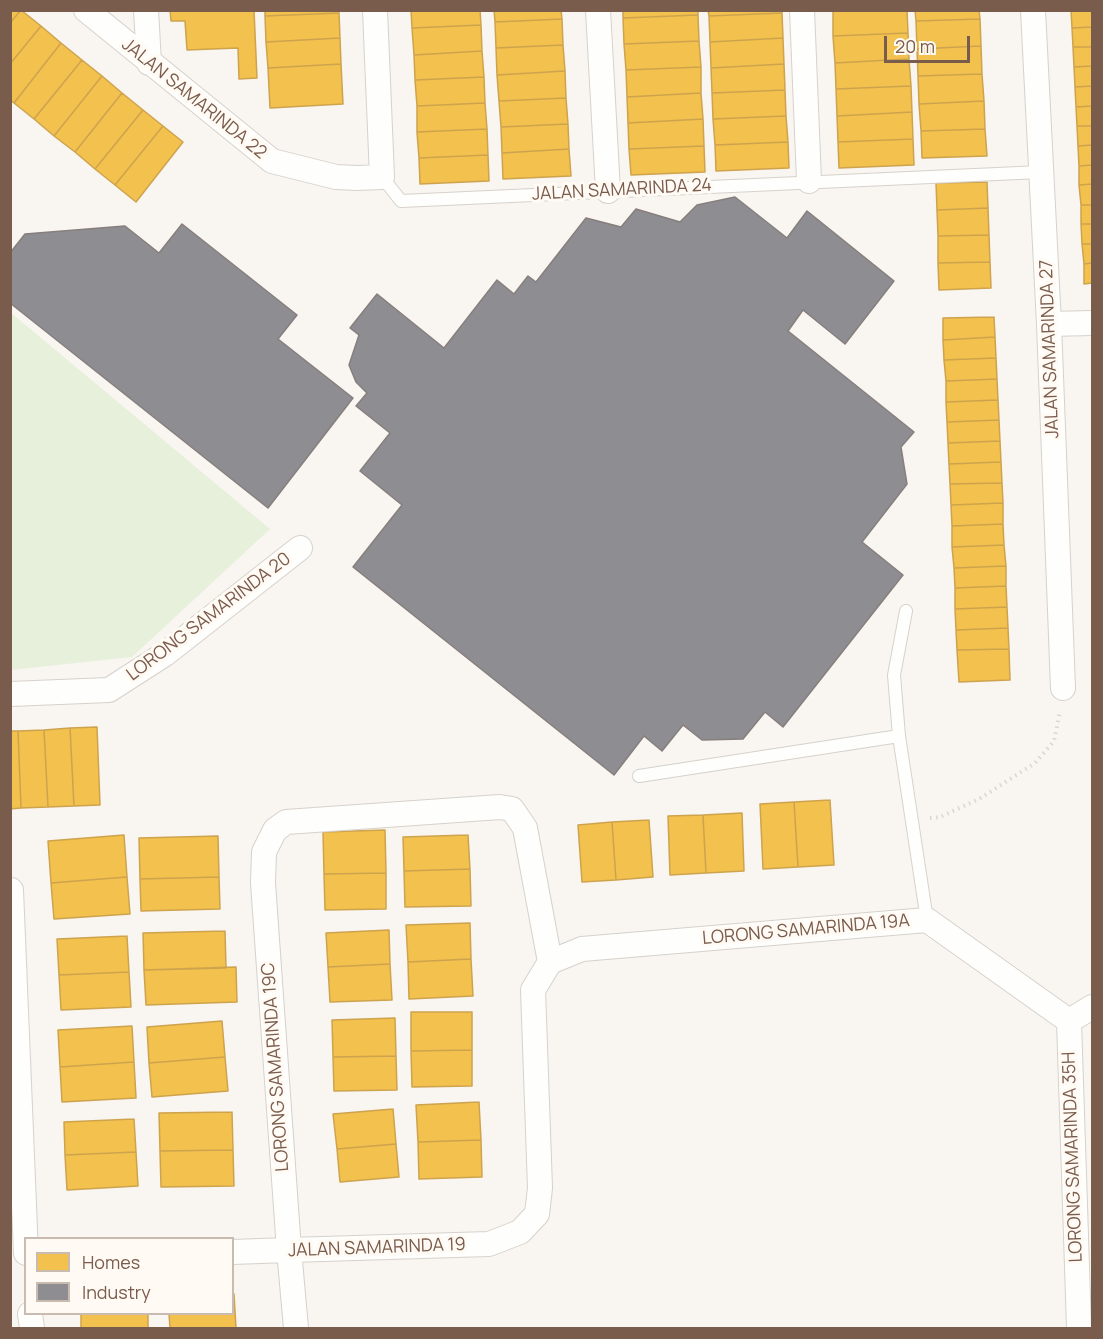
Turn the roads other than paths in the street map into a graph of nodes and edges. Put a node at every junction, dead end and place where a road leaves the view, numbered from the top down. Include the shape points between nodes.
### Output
1 (86, 10) edge
2 (146, 10) edge
3 (375, 10) edge
4 (598, 10) edge
5 (802, 10) edge
6 (1033, 10) edge
7 (149, 63) junction
8 (1041, 172) junction
9 (382, 177) junction
10 (808, 181) junction
11 (608, 191) junction
12 (1092, 323) edge
13 (1049, 324) junction
14 (300, 548) dead end
15 (906, 611) dead end
16 (1063, 688) road end
17 (10, 694) edge
18 (899, 736) junction
19 (639, 776) dead end
20 (11, 890) edge
21 (927, 920) junction
22 (550, 962) junction
23 (1092, 1007) edge
24 (1069, 1021) junction
25 (25, 1237) edge
26 (290, 1250) junction
27 (1084, 1251) edge
28 (234, 1252) edge
29 (296, 1329) edge
30 (1079, 1329) edge

1 - 7 street, JALAN SAMARINDA 22
2 - 7 street
3 - 9 street
4 - 11 street
5 - 10 street
6 - 8 street, JALAN SAMARINDA 27
7 - 9 street, JALAN SAMARINDA 22 via 272,161 336,177
8 - 10 lane, JALAN SAMARINDA 24
8 - 13 street, JALAN SAMARINDA 27
9 - 11 lane, JALAN SAMARINDA 24 via 401,201
10 - 11 lane, JALAN SAMARINDA 24
12 - 13 street
13 - 16 street, JALAN SAMARINDA 27
14 - 17 street, LORONG SAMARINDA 20 via 165,654 109,690
15 - 18 lane via 894,675
18 - 19 lane
18 - 21 lane
20 - 25 street
21 - 22 street, LORONG SAMARINDA 19A via 582,949
21 - 24 street, LORONG SAMARINDA 19A
22 - 26 street, JALAN SAMARINDA 19 via 533,990 537,1214 520,1232 489,1244
22 - 26 street, LORONG SAMARINDA 19C via 525,828 512,809 286,822 275,830 264,852 263,883
23 - 24 street
24 - 27 street, LORONG SAMARINDA 35H
26 - 28 street, JALAN SAMARINDA 19
26 - 29 street, LORONG SAMARINDA 19C
27 - 30 street, LORONG SAMARINDA 35H

